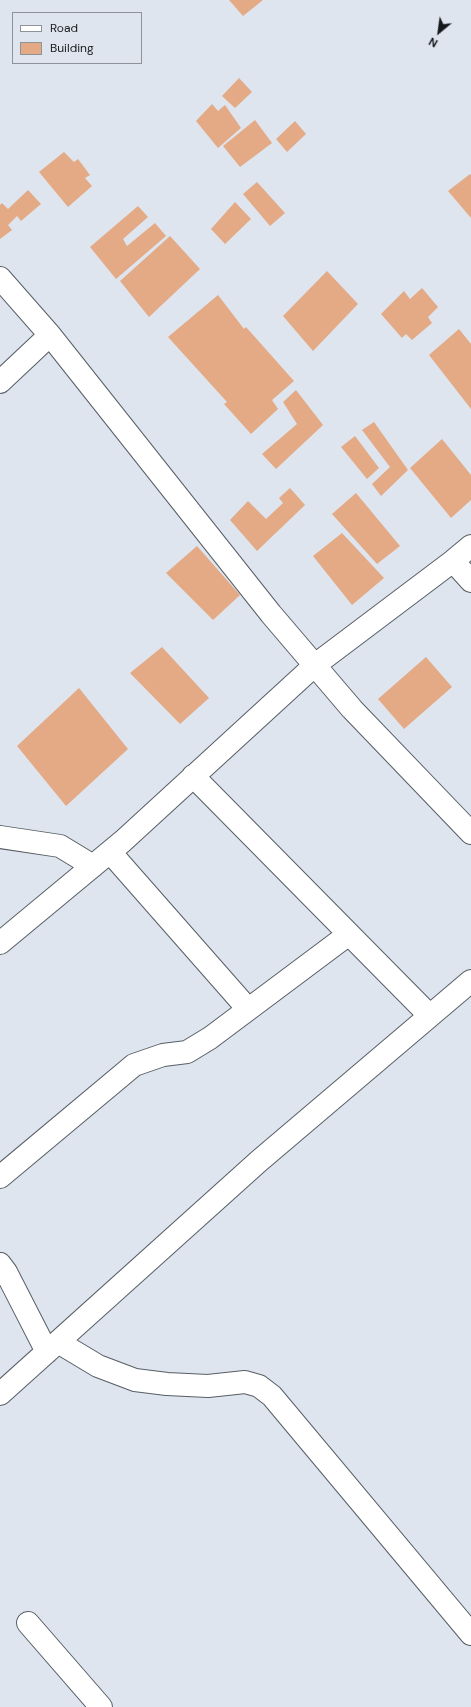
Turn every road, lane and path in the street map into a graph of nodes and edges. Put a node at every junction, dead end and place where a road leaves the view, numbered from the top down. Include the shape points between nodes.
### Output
1 (0, 278) edge
2 (50, 335) junction
3 (0, 382) edge
4 (471, 546) edge
5 (453, 561) junction
6 (471, 581) edge
7 (315, 665) junction
8 (193, 776) junction
9 (471, 833) edge
10 (0, 837) edge
11 (110, 852) junction
12 (93, 866) junction
13 (349, 934) junction
14 (0, 943) edge
15 (471, 981) edge
16 (248, 1009) junction
17 (430, 1016) junction
18 (0, 1177) edge
19 (0, 1264) edge
20 (52, 1347) junction
21 (0, 1394) edge
22 (28, 1623) dead end
23 (471, 1634) edge
24 (101, 1707) edge

1 - 2 street
2 - 3 street
2 - 7 street via 271,614
4 - 5 street
5 - 6 street
5 - 7 street
7 - 8 street
7 - 9 street via 352,709
8 - 11 street
8 - 13 street
10 - 12 street via 60,846
11 - 12 street
11 - 16 street
12 - 14 street
13 - 16 street
13 - 17 street
15 - 17 street
16 - 18 street via 187,1052 163,1055 134,1065
17 - 20 street via 259,1161
19 - 20 street
20 - 21 street
20 - 23 street via 135,1380 208,1386 245,1382 259,1386 272,1396
22 - 24 street

